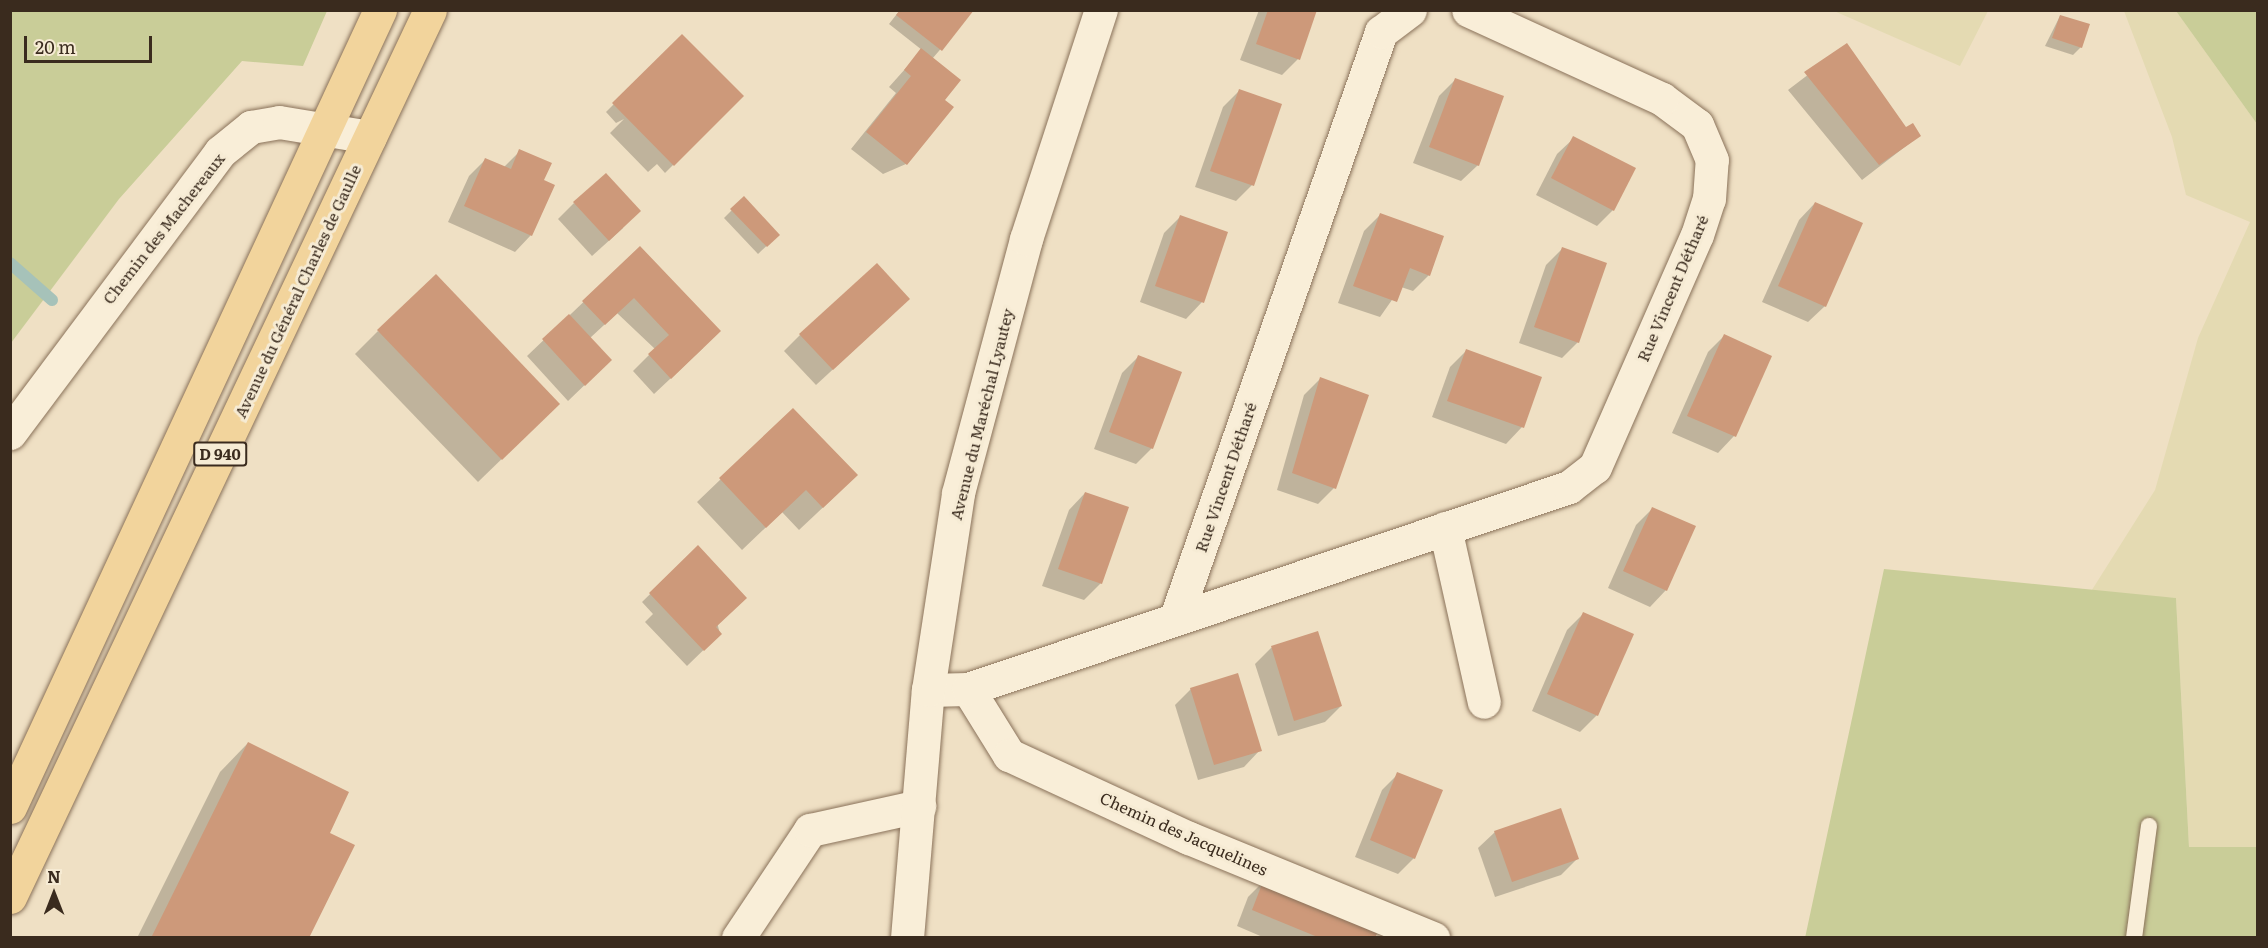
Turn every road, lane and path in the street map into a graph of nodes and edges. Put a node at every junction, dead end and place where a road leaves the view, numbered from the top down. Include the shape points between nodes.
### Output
1 (380, 10) edge
2 (430, 10) edge
3 (1101, 10) edge
4 (1410, 10) edge
5 (1468, 10) edge
6 (326, 128) junction
7 (370, 137) junction
8 (10, 433) edge
9 (1445, 528) junction
10 (1176, 617) junction
11 (968, 689) junction
12 (928, 690) junction
13 (1484, 702) dead end
14 (919, 806) junction
15 (10, 807) edge
16 (2149, 826) dead end
17 (10, 897) edge
18 (738, 938) edge
19 (907, 938) edge
20 (1433, 938) edge
21 (2134, 938) edge

1 - 6 main road, D 940
2 - 7 main road, Avenue du Général Charles de Gaulle / D 940
3 - 12 street, Avenue du Maréchal Lyautey via 1026,239 958,493
4 - 10 street, Rue Vincent Détharé via 1382,32
5 - 9 street, Rue Vincent Détharé via 1662,99 1697,125 1712,160 1709,199 1697,235 1595,467 1569,488
6 - 7 street, Chemin des Machereaux
6 - 8 street, Chemin des Machereaux via 279,122 251,128 220,152
6 - 15 main road, D 940
7 - 17 main road, Avenue du Général Charles de Gaulle / D 940
9 - 10 street, Rue Vincent Détharé
9 - 13 street
10 - 11 street, Rue Vincent Détharé
11 - 12 street, Rue Vincent Détharé
11 - 20 street, Chemin des Jacquelines via 1010,755 1189,838
12 - 14 street, Avenue du Maréchal Lyautey
14 - 18 street via 810,830
14 - 19 street, Avenue du Maréchal Lyautey
16 - 21 lane

